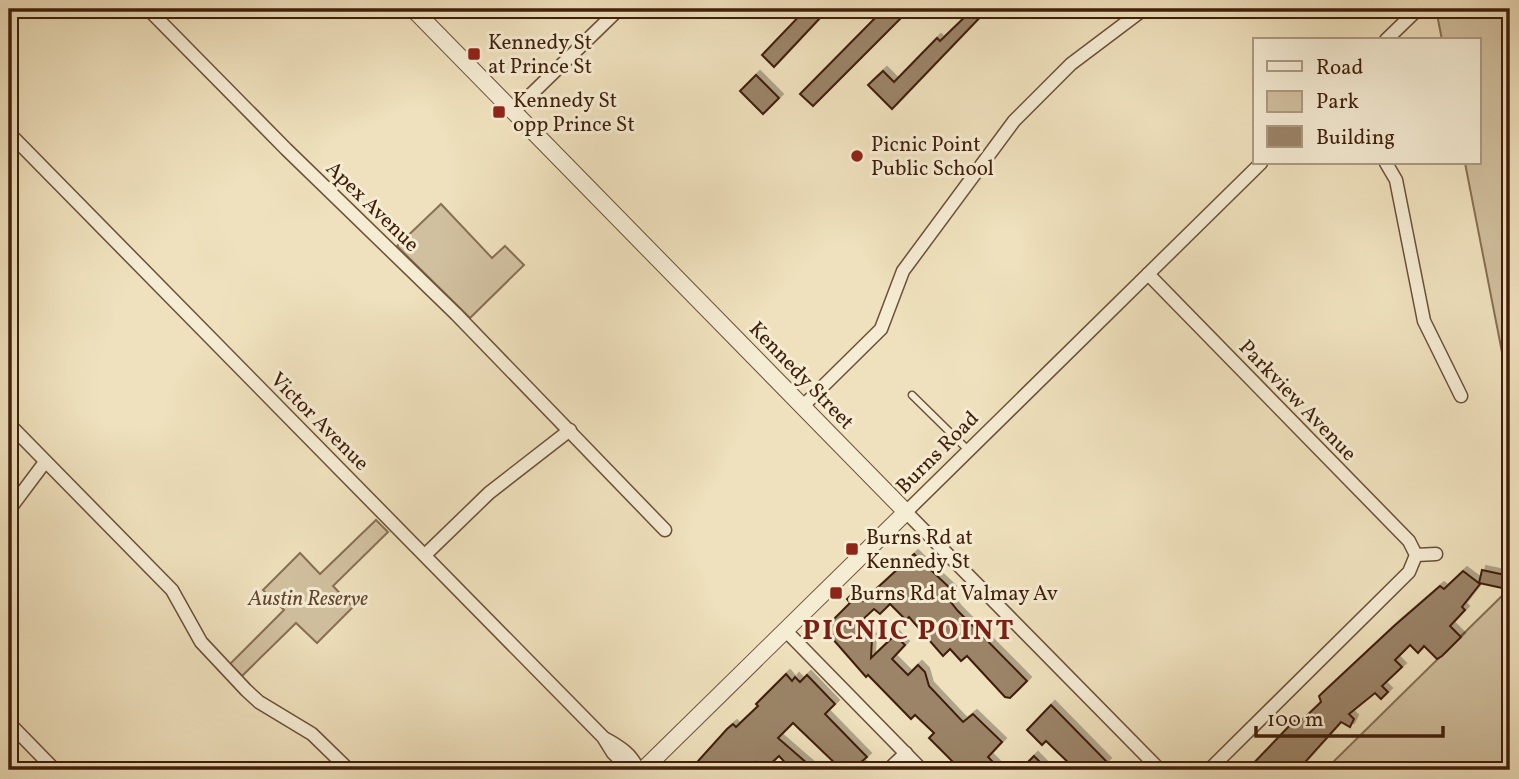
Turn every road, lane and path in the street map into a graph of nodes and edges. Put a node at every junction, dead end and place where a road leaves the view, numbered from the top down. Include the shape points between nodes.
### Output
1 (148, 9) edge
2 (414, 9) edge
3 (619, 9) edge
4 (1144, 9) edge
5 (1418, 9) edge
6 (1388, 38) edge
7 (514, 111) junction
8 (9, 133) edge
9 (1260, 164) edge
10 (1387, 164) edge
11 (1147, 274) junction
12 (912, 395) dead end
13 (1461, 396) dead end
14 (803, 406) junction
15 (9, 424) edge
16 (570, 430) junction
17 (968, 451) junction
18 (45, 462) junction
19 (9, 510) edge
20 (906, 512) junction
21 (665, 530) dead end
22 (1436, 554) dead end
23 (425, 555) junction
24 (1416, 555) junction
25 (785, 631) junction
26 (9, 723) edge
27 (603, 737) junction
28 (906, 753) junction
29 (55, 770) edge
30 (349, 770) edge
31 (630, 770) edge
32 (640, 770) edge
33 (888, 770) edge
34 (922, 770) edge
35 (1160, 770) edge
36 (1209, 770) edge

1 - 16 street, Apex Avenue
2 - 7 street, Kennedy Street
3 - 7 street
4 - 14 street via 1078,58 1014,121 903,271 881,329
5 - 6 street
7 - 14 street, Kennedy Street
8 - 23 street, Victor Avenue
9 - 11 street, Burns Road
10 - 13 street via 1396,180 1424,321
11 - 17 street, Burns Road
11 - 24 street, Parkview Avenue via 1409,541
12 - 17 lane
14 - 20 street, Kennedy Street
15 - 18 street
16 - 21 street, Apex Avenue
16 - 23 street via 494,488
17 - 20 street, Burns Road
18 - 19 street
18 - 30 street via 172,590 206,649 252,696 312,734
20 - 25 street, Burns Road
20 - 35 street, Kennedy Street
22 - 24 street
23 - 27 street, Victor Avenue
24 - 36 street via 1409,572
25 - 28 street
25 - 32 street, Burns Road
26 - 29 street
27 - 31 street, Victor Avenue
27 - 32 street, Victor Avenue via 620,747
28 - 33 street
28 - 34 street

